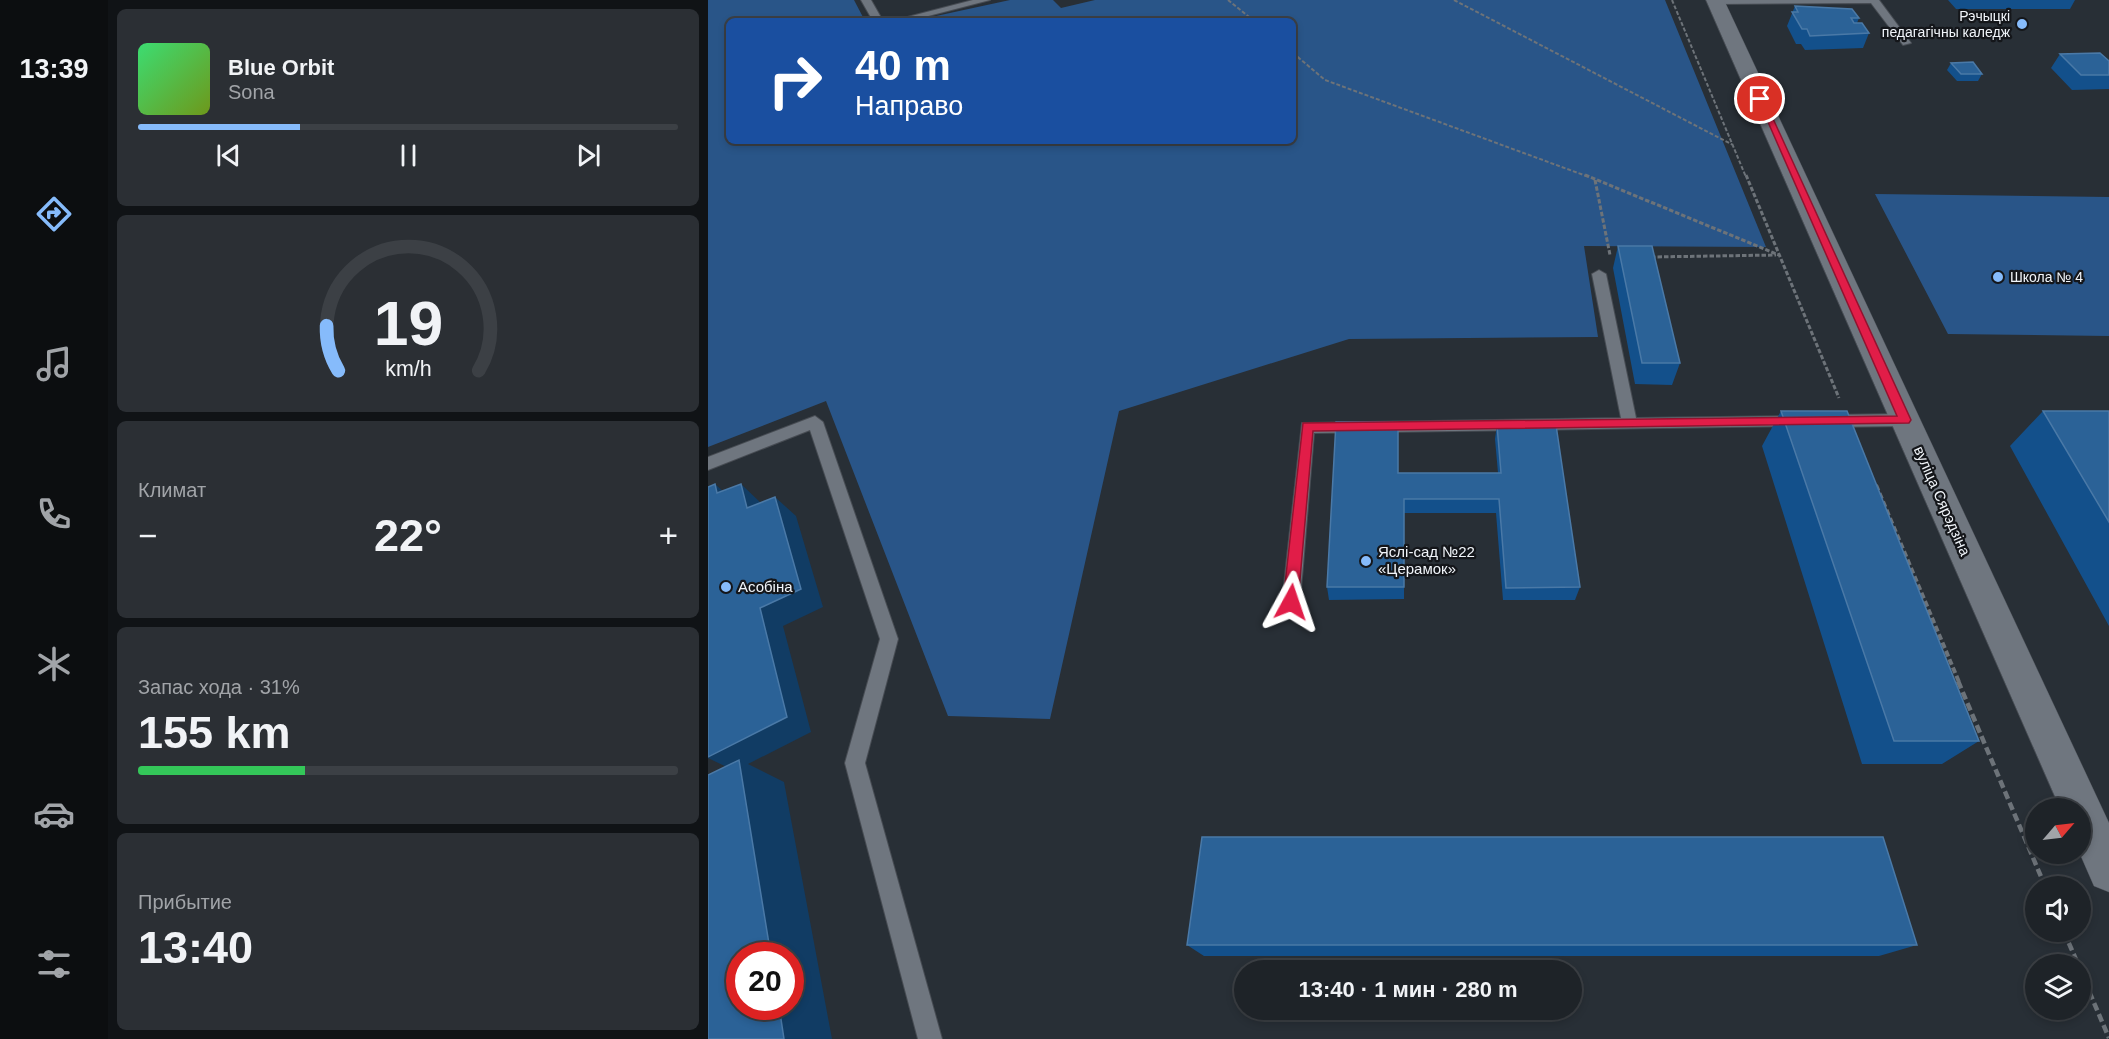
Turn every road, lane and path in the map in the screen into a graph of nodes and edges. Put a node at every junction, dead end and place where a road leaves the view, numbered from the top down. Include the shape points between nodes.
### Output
1 (866, 0) edge
2 (985, 0) edge
3 (1228, 0) edge
4 (1455, 0) edge
5 (1715, 0) edge
6 (1873, 0) edge
7 (876, 18) edge
8 (910, 18) edge
9 (1250, 18) edge
10 (1906, 43) dead end
11 (1296, 56) edge
12 (1734, 146) dead end
13 (1595, 179) junction
14 (1644, 257) edge
15 (1611, 258) dead end
16 (1599, 274) dead end
17 (1905, 420) junction
18 (1630, 424) junction
19 (708, 464) edge
20 (1291, 602) dead end
21 (2109, 871) edge
22 (2091, 996) edge
23 (2109, 1038) edge
24 (930, 1039) edge

1 - 7 lane
2 - 8 lane
3 - 9 path
4 - 12 path
5 - 6 lane
5 - 17 street, вуліца Сярэдзіна
6 - 10 lane
11 - 13 path via 1325,80
13 - 14 path via 1780,255
13 - 15 path
16 - 18 lane
17 - 18 lane
17 - 21 street, вуліца Сярэдзіна
18 - 20 lane via 1307,427
19 - 24 lane via 815,422 889,639 855,763
22 - 23 path

